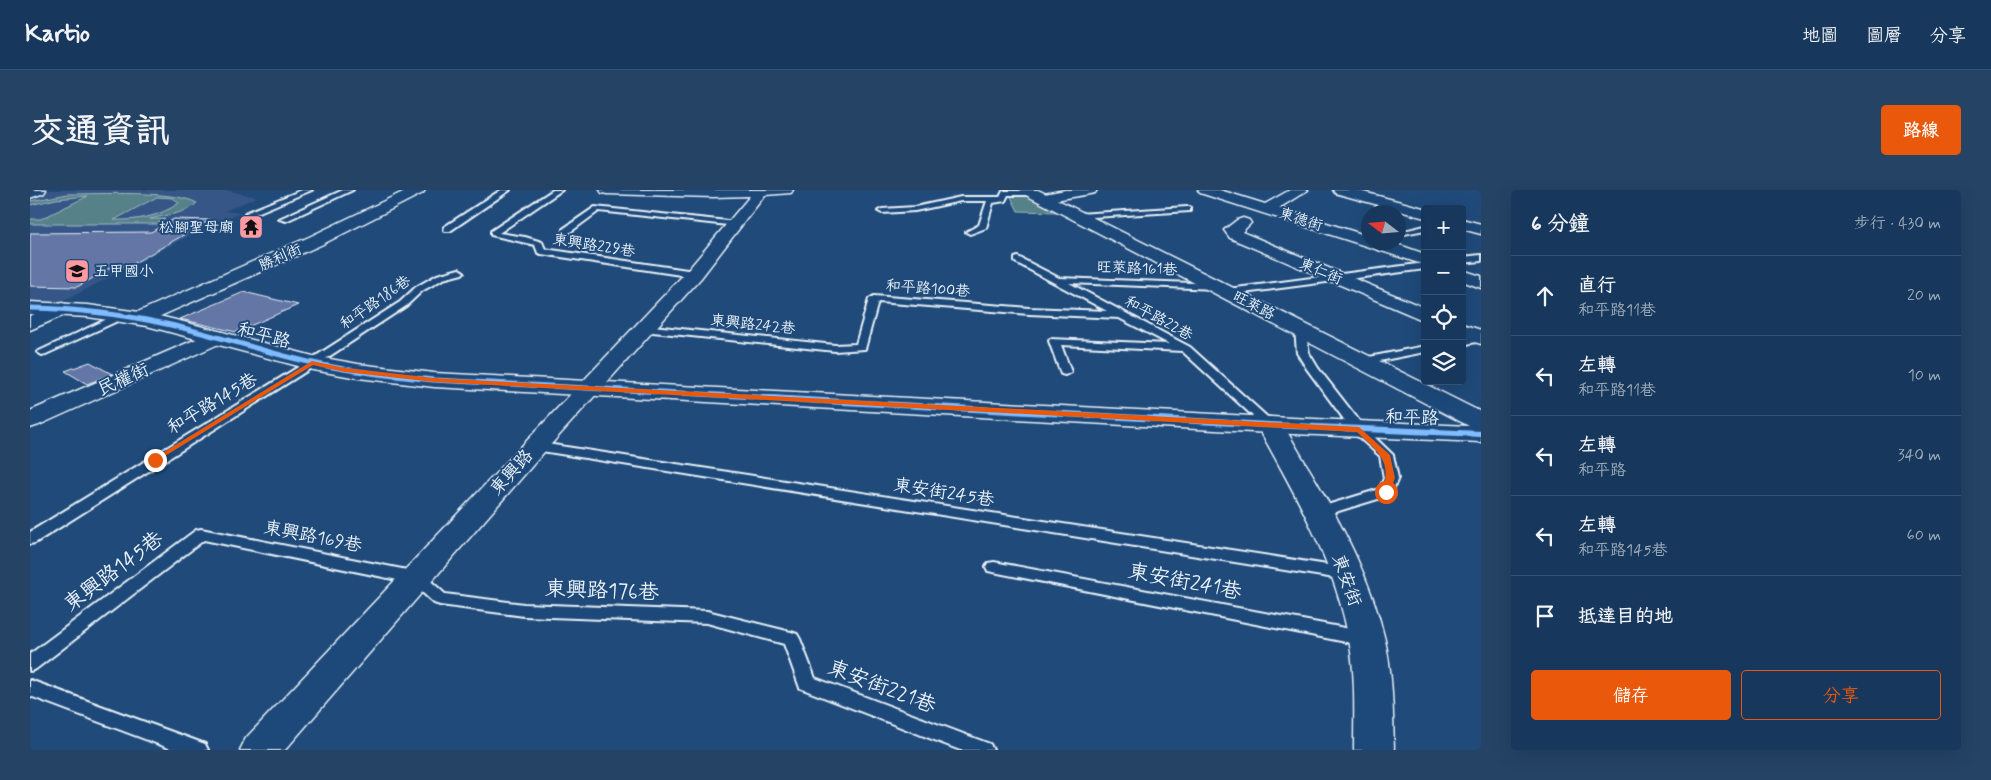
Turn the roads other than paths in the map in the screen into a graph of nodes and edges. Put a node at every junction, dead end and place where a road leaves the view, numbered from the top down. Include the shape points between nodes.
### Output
1 (39, 190) edge
2 (308, 190) edge
3 (348, 190) edge
4 (418, 190) edge
5 (506, 190) edge
6 (558, 190) edge
7 (607, 190) edge
8 (641, 190) edge
9 (786, 190) edge
10 (978, 190) edge
11 (1090, 190) edge
12 (1204, 190) edge
13 (1301, 190) edge
14 (1340, 190) edge
15 (716, 191) edge
16 (760, 192) junction
17 (1006, 193) junction
18 (30, 194) edge
19 (1035, 194) edge
20 (994, 201) junction
21 (1268, 208) junction
22 (1187, 209) dead end
23 (882, 211) dead end
24 (1421, 212) edge
25 (249, 213) dead end
26 (1078, 216) junction
27 (283, 220) dead end
28 (1243, 223) dead end
29 (737, 224) junction
30 (1466, 225) edge
31 (446, 229) dead end
32 (1421, 229) edge
33 (1481, 229) edge
34 (566, 231) dead end
35 (970, 232) dead end
36 (1406, 232) edge
37 (1361, 239) edge
38 (1396, 250) edge
39 (1481, 258) edge
40 (1421, 259) edge
41 (1018, 260) dead end
42 (1466, 260) edge
43 (1421, 267) edge
44 (458, 272) dead end
45 (694, 274) junction
46 (1466, 276) edge
47 (1338, 278) junction
48 (1057, 280) junction
49 (1481, 282) edge
50 (1222, 289) junction
51 (30, 308) edge
52 (62, 309) junction
53 (1421, 312) edge
54 (1125, 315) junction
55 (130, 317) junction
56 (30, 324) edge
57 (643, 328) junction
58 (1300, 328) junction
59 (215, 337) junction
60 (860, 347) joint
61 (1186, 349) junction
62 (1421, 350) edge
63 (42, 352) dead end
64 (1364, 361) junction
65 (312, 363) junction
66 (1065, 372) dead end
67 (586, 389) junction
68 (30, 420) edge
69 (1481, 422) edge
70 (1270, 425) junction
71 (1359, 430) junction
72 (1481, 434) edge
73 (534, 446) junction
74 (1319, 512) junction
75 (201, 534) joint
76 (30, 539) edge
77 (994, 567) dead end
78 (1348, 574) junction
79 (418, 578) junction
80 (791, 638) joint
81 (1367, 639) junction
82 (30, 664) edge
83 (30, 688) edge
84 (198, 750) edge
85 (260, 750) edge
86 (984, 750) edge
87 (1374, 750) edge

1 - 18 street
2 - 25 lane
3 - 27 lane
4 - 55 street, 勝利街 via 324,237
5 - 31 lane
6 - 45 lane, 東興路229巷 via 494,233 539,244 541,251
7 - 8 street
8 - 15 street
9 - 16 street
10 - 17 lane
11 - 19 street
12 - 21 street, 東德街
13 - 21 street
14 - 24 street
15 - 16 street
16 - 29 street, 東興路
17 - 19 lane
17 - 20 lane via 1002,199
19 - 26 street, 旺萊路
20 - 23 lane via 961,199 915,210
20 - 35 lane via 990,202 983,226
21 - 37 street, 東德街
22 - 26 lane
26 - 50 street, 旺萊路
28 - 47 street, 東仁街 via 1232,230 1236,235
29 - 34 lane via 598,209
29 - 45 street, 東興路
30 - 33 street
32 - 36 lane
38 - 40 street
39 - 42 lane
41 - 48 lane, 和平路22巷
43 - 47 lane, 旺萊路161巷
44 - 65 lane, 和平路186巷 via 440,277 420,289 403,304
45 - 57 street, 東興路
46 - 49 street
47 - 50 lane, 旺萊路161巷
47 - 53 street, 東仁街
48 - 50 lane, 旺萊路161巷
48 - 54 lane, 和平路22巷
50 - 58 street, 旺萊路
51 - 52 street, 和平路
52 - 55 street, 和平路
52 - 56 street
54 - 60 lane, 和平路100巷 via 874,299
54 - 61 lane, 和平路22巷
55 - 59 street, 和平路
55 - 63 lane
57 - 60 lane, 東興路242巷 via 835,348
57 - 67 street, 東興路
58 - 64 street, 旺萊路
58 - 71 lane via 1303,353
59 - 65 street, 和平路
59 - 68 street, 民權街
61 - 66 lane via 1054,341
61 - 70 lane, 和平路22巷
62 - 64 lane
64 - 69 street, 旺萊路
65 - 67 street, 和平路 via 434,380
65 - 76 lane, 和平路145巷
67 - 70 street, 和平路
67 - 73 street, 東興路
70 - 71 street, 和平路
70 - 74 street, 東安街
71 - 72 street, 和平路
71 - 74 lane via 1386,455 1391,478 1386,492
73 - 78 lane, 東安街245巷
73 - 79 street, 東興路
74 - 78 street, 東安街
75 - 79 lane, 東興路169巷
75 - 82 lane, 東興路145巷
77 - 81 lane, 東安街241巷
78 - 81 street, 東安街
79 - 80 lane, 東興路176巷 via 440,599 524,610 707,616
79 - 85 street, 東興路
80 - 86 lane, 東安街221巷 via 807,683
81 - 87 street, 東安街 via 1374,696
83 - 84 lane

